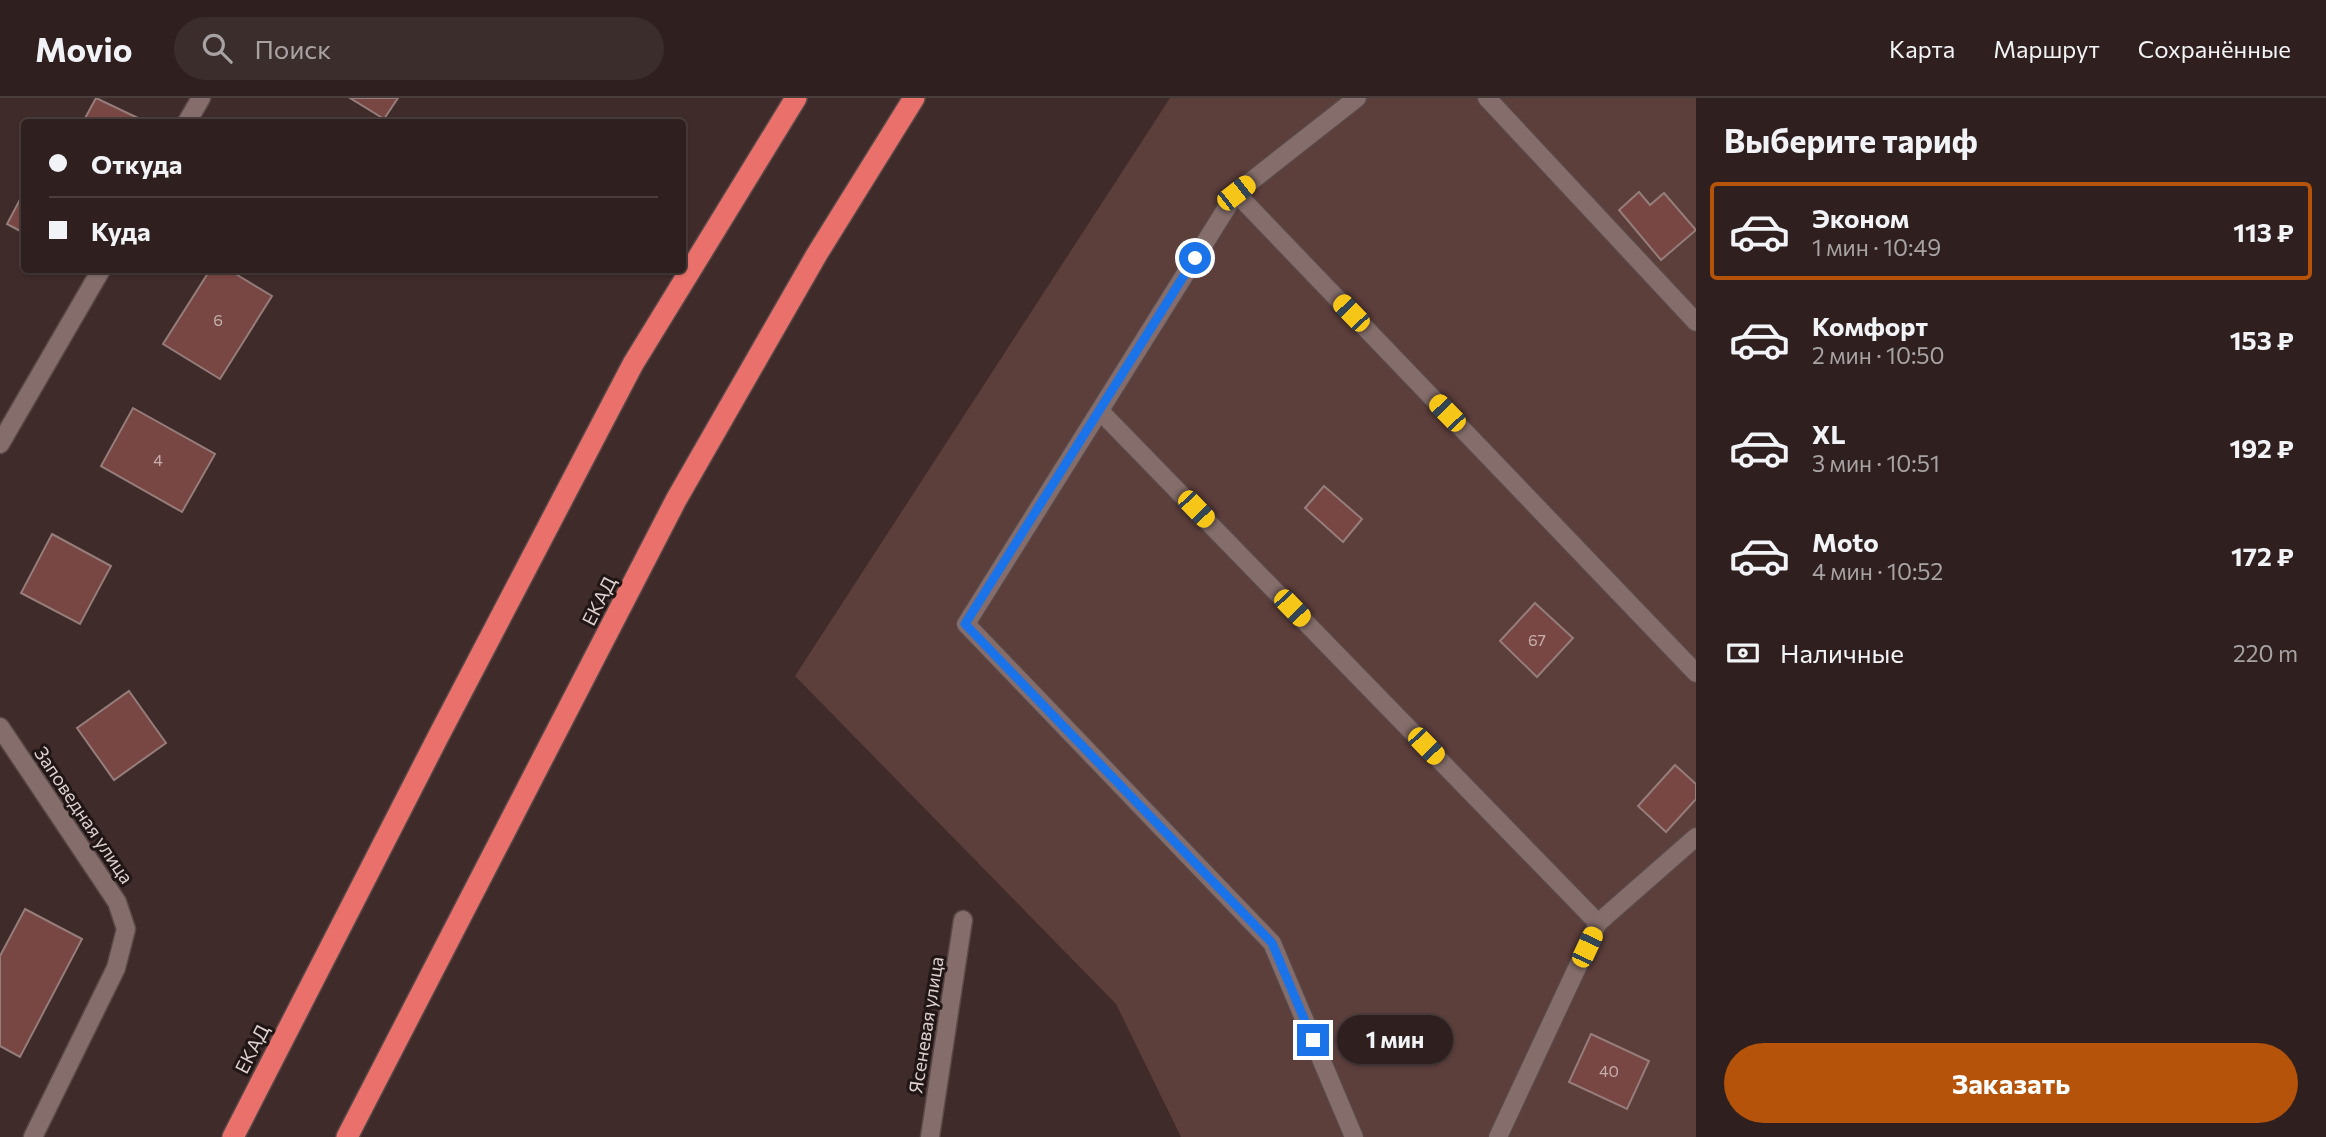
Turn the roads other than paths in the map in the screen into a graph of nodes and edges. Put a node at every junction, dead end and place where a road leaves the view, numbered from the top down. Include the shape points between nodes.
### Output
1 (201, 98) edge
2 (796, 98) edge
3 (914, 98) edge
4 (1357, 98) edge
5 (1488, 98) edge
6 (189, 119) edge
7 (1236, 193) junction
8 (99, 273) edge
9 (1696, 322) edge
10 (1100, 411) junction
11 (0, 444) edge
12 (1696, 673) edge
13 (0, 727) edge
14 (1696, 837) edge
15 (963, 920) dead end
16 (1598, 923) junction
17 (33, 1137) edge
18 (233, 1137) edge
19 (347, 1137) edge
20 (930, 1137) edge
21 (1354, 1137) edge
22 (1499, 1137) edge

1 - 6 street
2 - 18 highway, ЕКАД via 633,364
3 - 19 highway, ЕКАД via 817,254 676,500
4 - 7 street
5 - 9 street
7 - 10 street
7 - 12 street
8 - 11 street
10 - 16 street
10 - 21 street via 965,624 1272,943
13 - 17 street, Заповедная улица via 117,902 126,929 116,968
14 - 16 street
15 - 20 street, Ясеневая улица
16 - 22 street

